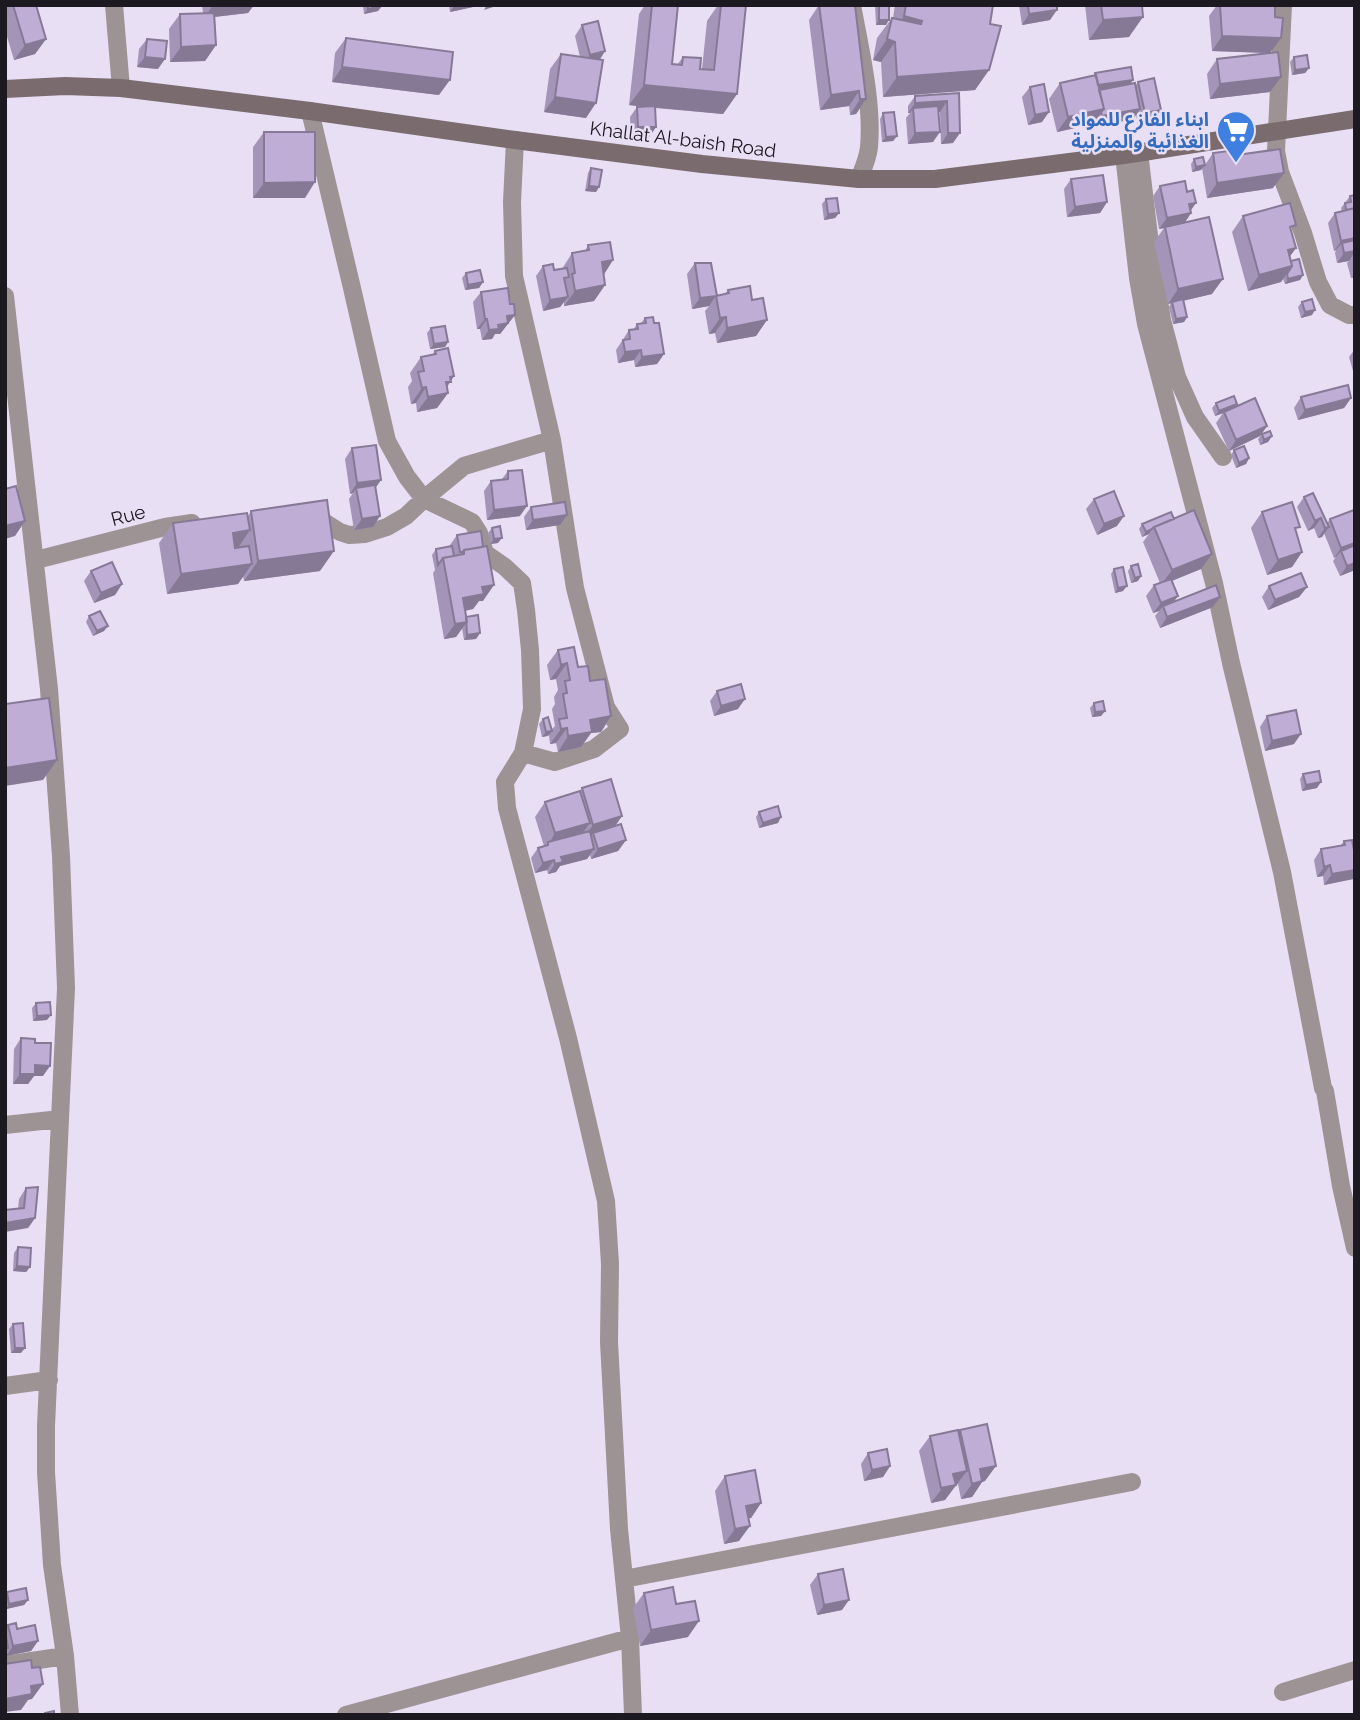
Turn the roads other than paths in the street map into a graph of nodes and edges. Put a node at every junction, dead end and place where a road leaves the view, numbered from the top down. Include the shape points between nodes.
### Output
1 (114, 5) edge
2 (852, 5) edge
3 (1283, 5) edge
4 (121, 88) junction
5 (5, 89) edge
6 (310, 111) junction
7 (1355, 119) edge
8 (1277, 131) junction
9 (514, 140) junction
10 (1131, 154) junction
11 (859, 179) junction
12 (5, 296) edge
13 (1355, 314) edge
14 (6, 317) edge
15 (10, 376) edge
16 (552, 440) junction
17 (1223, 457) dead end
18 (424, 499) junction
19 (301, 511) edge
20 (215, 519) edge
21 (36, 560) junction
22 (523, 753) junction
23 (60, 1119) junction
24 (5, 1125) edge
25 (1355, 1248) edge
26 (48, 1380) junction
27 (5, 1387) edge
28 (1132, 1482) dead end
29 (624, 1579) junction
30 (630, 1638) junction
31 (65, 1656) junction
32 (5, 1665) edge
33 (1355, 1670) edge
34 (1283, 1692) dead end
35 (70, 1715) edge
36 (346, 1715) edge
37 (633, 1715) edge

1 - 4 street
2 - 11 street via 868,109 869,149
3 - 8 street
4 - 5 street, Khallat Al-baish Road
4 - 6 street, Khallat Al-baish Road
6 - 9 street, Khallat Al-baish Road
6 - 18 street via 387,441
7 - 8 street, Khallat Al-baish Road
8 - 10 street, Khallat Al-baish Road
8 - 13 street via 1280,172 1318,282 1330,305
9 - 11 street, Khallat Al-baish Road
9 - 16 street via 514,276
10 - 11 street, Khallat Al-baish Road via 935,180
10 - 17 street via 1161,320 1177,377 1195,417
10 - 25 street via 1138,278 1146,324 1214,583 1282,872
12 - 14 street
14 - 15 street
15 - 21 street
16 - 18 street via 464,466
16 - 22 street via 575,588 606,707 620,729 594,749 555,762
18 - 19 street via 406,516 365,534 340,532
18 - 22 street via 472,522 485,553 522,583 532,709
20 - 21 street, Rue
21 - 23 street via 61,856 66,988
22 - 29 street via 505,782 507,808 606,1201 609,1342
23 - 24 street
23 - 26 street
26 - 27 street
26 - 31 street via 48,1519
28 - 29 street
29 - 30 street
30 - 36 street
30 - 37 street
31 - 32 street
31 - 35 street
33 - 34 street

